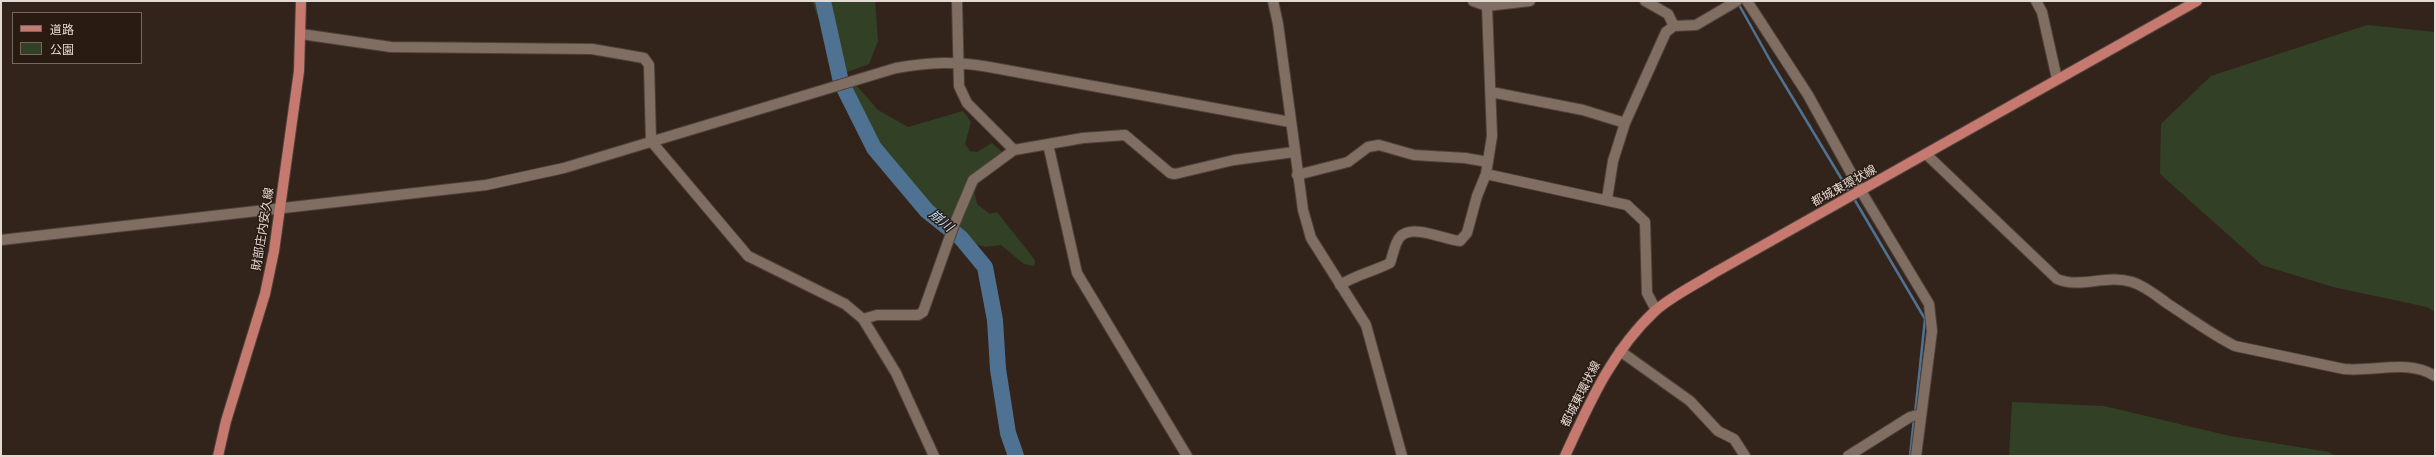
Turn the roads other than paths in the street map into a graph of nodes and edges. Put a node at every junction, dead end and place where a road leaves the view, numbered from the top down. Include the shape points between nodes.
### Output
1 (301, 1) edge
2 (958, 1) edge
3 (1273, 1) edge
4 (1473, 1) edge
5 (1530, 1) edge
6 (1645, 1) edge
7 (1747, 1) edge
8 (2036, 1) edge
9 (2197, 1) edge
10 (1735, 2) edge
11 (1487, 6) junction
12 (1674, 26) junction
13 (301, 34) junction
14 (958, 62) junction
15 (2057, 79) junction
16 (1491, 92) junction
17 (1290, 122) junction
18 (1625, 124) junction
19 (651, 141) junction
20 (1048, 144) junction
21 (1014, 150) junction
22 (1294, 152) junction
23 (1926, 154) junction
24 (1488, 162) junction
25 (1486, 174) junction
26 (1297, 175) junction
27 (1861, 191) junction
28 (1607, 199) junction
29 (280, 209) junction
30 (1, 240) edge
31 (1340, 285) junction
32 (1656, 310) junction
33 (863, 319) junction
34 (1620, 351) junction
35 (2435, 376) edge
36 (1921, 414) junction
37 (218, 456) edge
38 (934, 456) edge
39 (1187, 456) edge
40 (1402, 456) edge
41 (1565, 456) edge
42 (1745, 456) edge
43 (1848, 456) edge
44 (1916, 456) edge

1 - 13 main road, 財部庄内安久線
2 - 14 street
3 - 17 street
4 - 11 street
5 - 11 street
6 - 12 street via 1668,14
7 - 27 street via 1808,94
8 - 15 street via 2042,12
9 - 15 main road, 都城東環状線
10 - 12 street via 1696,25
11 - 16 street
12 - 18 street via 1666,32
13 - 19 street via 391,46 592,49 644,58 649,65
13 - 29 main road, 財部庄内安久線
14 - 17 street
14 - 19 street via 917,64 854,80
14 - 21 street via 959,86 966,103
15 - 23 main road, 都城東環状線
16 - 18 street via 1583,110
16 - 24 street via 1492,136
17 - 22 street
18 - 28 street via 1613,161
19 - 29 street via 564,168 486,185
19 - 33 street via 748,256 845,304
20 - 21 street
20 - 22 street via 1125,135 1170,173 1175,174 1234,160
20 - 39 street via 1077,273
21 - 33 street via 973,180 952,229 923,312 918,315 877,315
22 - 26 street
23 - 27 main road, 都城東環状線
23 - 35 street via 2057,279 2078,283 2108,279 2133,282 2235,346 2344,370 2411,367 2426,370
24 - 25 street
24 - 26 street via 1414,155 1379,145 1368,147 1348,162
25 - 28 street
25 - 31 street via 1467,233 1460,241 1418,231 1407,232 1400,237 1390,263 1358,274
26 - 31 street via 1311,238
27 - 32 main road, 都城東環状線 via 1714,273
27 - 36 street via 1929,304 1932,331
28 - 32 street via 1627,205 1645,222 1647,293
29 - 30 street
29 - 37 main road, 財部庄内安久線 via 265,294 226,421
31 - 40 street via 1359,312 1371,339
32 - 34 main road, 都城東環状線
33 - 38 street via 896,373
34 - 41 main road, 都城東環状線 via 1590,400
34 - 42 street via 1690,401 1718,431 1734,439
36 - 43 street via 1910,418
36 - 44 street

